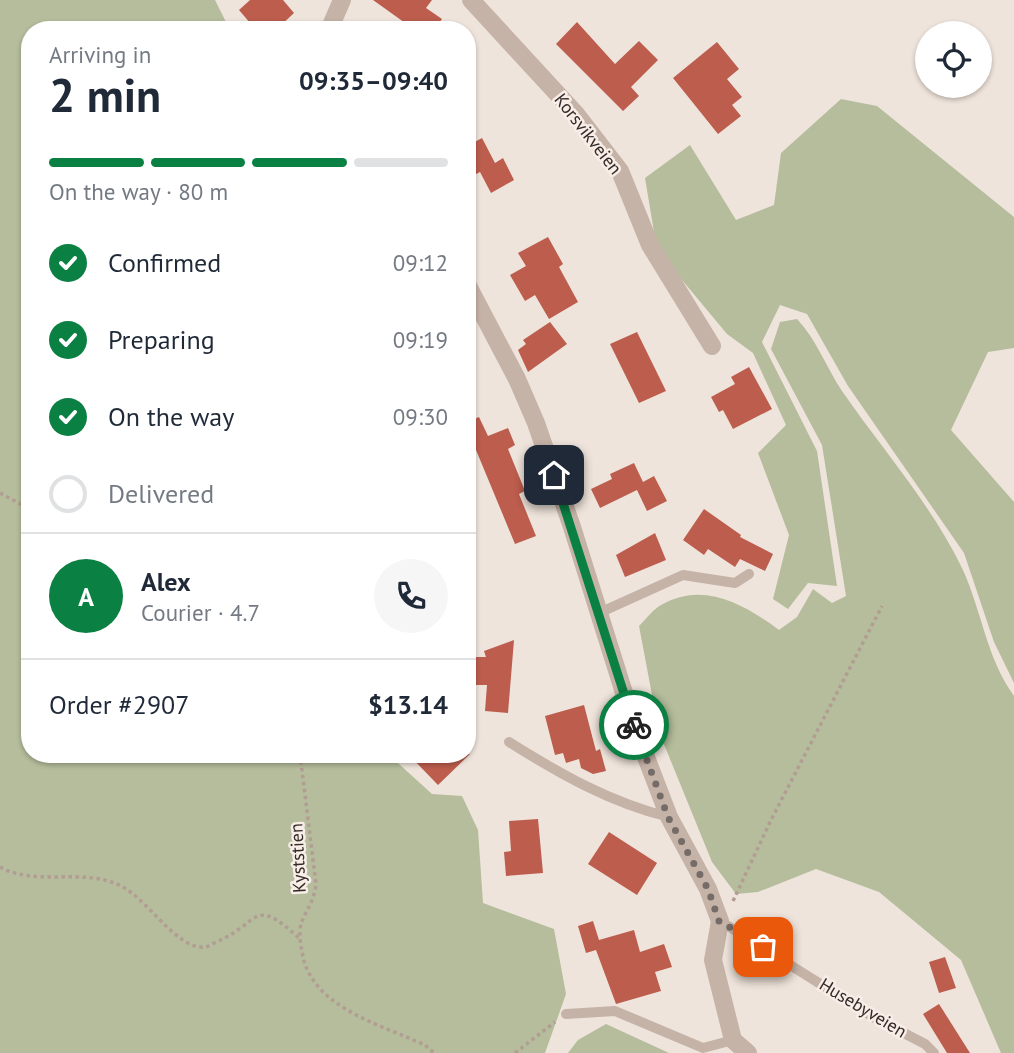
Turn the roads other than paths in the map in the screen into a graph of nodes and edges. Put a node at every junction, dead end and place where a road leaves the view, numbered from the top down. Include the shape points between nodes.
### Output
1 (342, 0) edge
2 (481, 3) edge
3 (333, 21) edge
4 (476, 307) edge
5 (712, 346) dead end
6 (749, 575) dead end
7 (599, 613) junction
8 (509, 742) dead end
9 (668, 817) junction
10 (719, 921) junction
11 (566, 1014) road end
12 (733, 1040) junction
13 (748, 1053) edge
14 (934, 1053) edge

1 - 3 street
2 - 5 street, Korsvikveien via 620,171 650,245
4 - 7 street via 536,423
6 - 7 lane via 736,583 683,575
7 - 9 street
8 - 9 lane via 631,808
9 - 10 street via 708,889
10 - 12 street via 713,960
10 - 14 lane, Husebyveien
11 - 12 lane via 615,1011 703,1048
12 - 13 street

